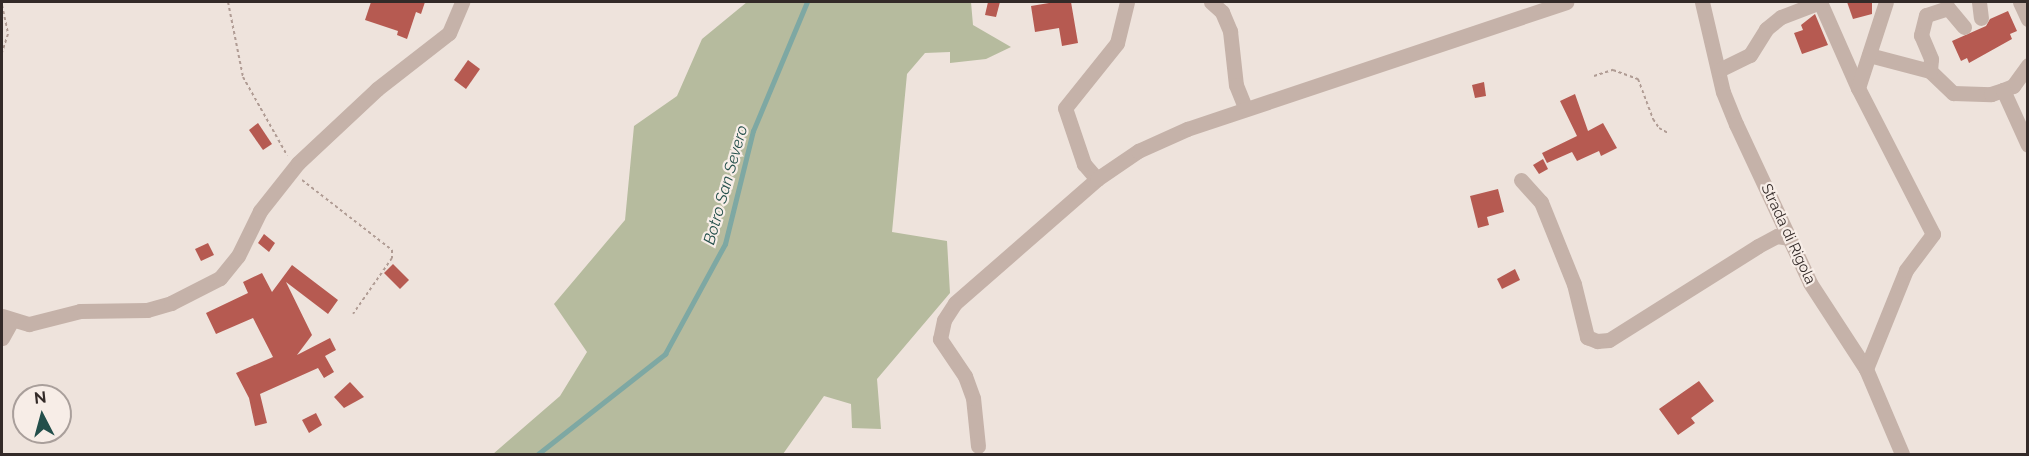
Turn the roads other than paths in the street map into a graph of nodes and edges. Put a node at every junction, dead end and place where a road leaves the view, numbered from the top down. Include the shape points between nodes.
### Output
1 (462, 2) edge
2 (1127, 2) edge
3 (1211, 2) edge
4 (1566, 2) edge
5 (1702, 2) edge
6 (1820, 2) edge
7 (1886, 2) edge
8 (1979, 2) edge
9 (2020, 2) edge
10 (1981, 18) dead end
11 (2028, 19) edge
12 (1964, 27) dead end
13 (1869, 55) junction
14 (2028, 65) edge
15 (1719, 70) junction
16 (1930, 71) junction
17 (1858, 88) junction
18 (2003, 90) junction
19 (1245, 107) junction
20 (2028, 145) edge
21 (1097, 179) junction
22 (1521, 180) dead end
23 (1790, 237) junction
24 (6, 319) edge
25 (2, 338) edge
26 (1866, 369) junction
27 (978, 446) dead end
28 (1899, 454) edge

1 - 24 street via 449,33 377,89 296,168 260,211 238,256 220,278 171,303 147,310 80,311 29,324
2 - 21 street via 1117,43 1065,108 1084,164
3 - 19 street via 1222,12 1230,31 1236,85
4 - 19 street via 1410,51 1310,89
5 - 15 street, Strada di Rigola
6 - 15 street via 1781,17 1766,30 1750,55
6 - 17 street
7 - 13 street
8 - 10 street
9 - 11 street
12 - 16 street via 1948,8 1926,15 1921,36 1931,59
13 - 16 street
13 - 17 street
14 - 18 street via 2013,86
15 - 23 street, Strada di Rigola via 1736,124
16 - 18 street via 1953,93 1991,94
17 - 26 street via 1933,234 1906,270
18 - 20 street
19 - 21 street via 1138,151
21 - 27 street via 956,303 944,320 940,339 965,376 973,398
22 - 23 street via 1541,202 1574,284 1587,337 1597,341 1609,340 1758,246 1777,236
23 - 26 street, Strada di Rigola via 1810,283
24 - 25 street
26 - 28 street, Strada di Rigola

